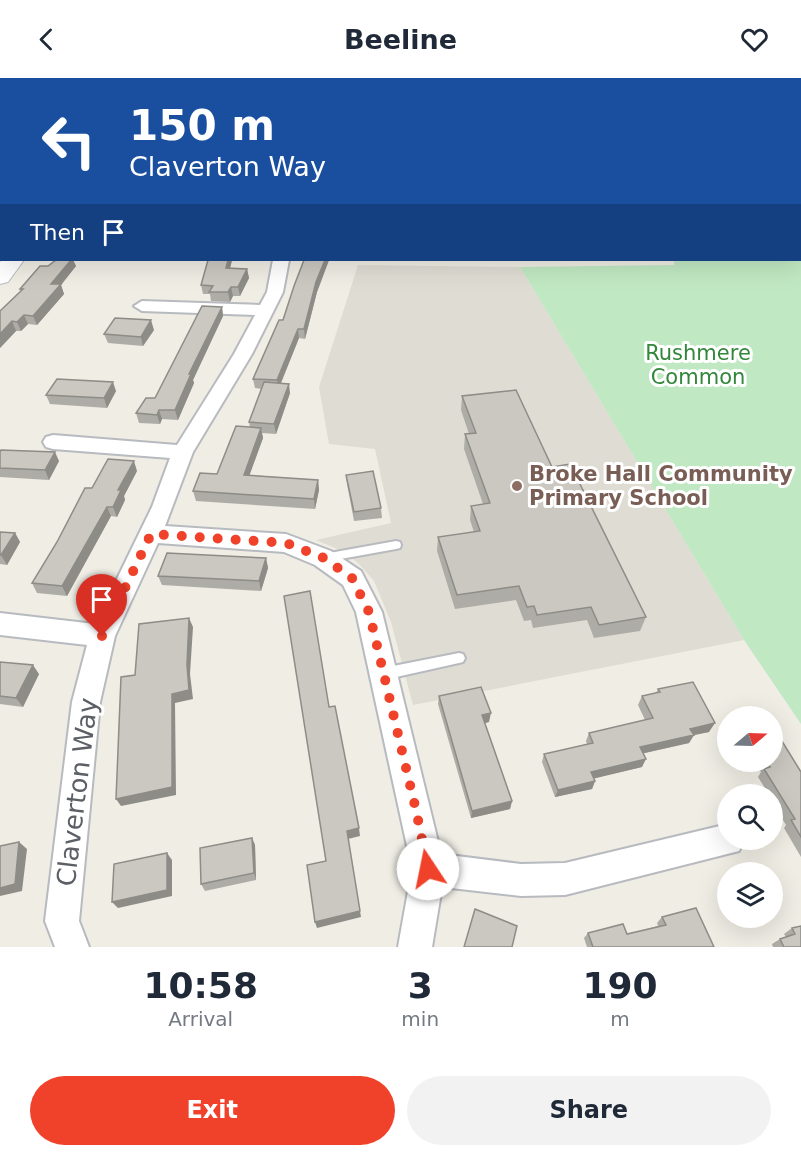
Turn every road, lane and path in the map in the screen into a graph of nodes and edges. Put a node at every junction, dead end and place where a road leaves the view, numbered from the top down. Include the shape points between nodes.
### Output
1 (12, 261) edge
2 (280, 264) edge
3 (0, 278) edge
4 (142, 306) dead end
5 (266, 310) junction
6 (53, 442) dead end
7 (183, 452) junction
8 (151, 534) junction
9 (396, 545) dead end
10 (324, 558) junction
11 (0, 624) edge
12 (102, 636) junction
13 (459, 658) dead end
14 (383, 674) junction
15 (717, 843) edge
16 (428, 869) junction
17 (72, 947) edge
18 (415, 947) edge

1 - 3 street
2 - 5 street, Claverton Way via 275,292
4 - 5 street via 158,314
5 - 7 street, Claverton Way
6 - 7 street
7 - 8 street, Claverton Way
8 - 10 street via 286,543
8 - 12 street, Claverton Way
9 - 10 lane
10 - 14 street via 352,578 369,612
11 - 12 street
12 - 17 street, Claverton Way via 86,702 62,921
13 - 14 lane
14 - 16 street
15 - 16 street via 565,879 521,880
16 - 18 street

